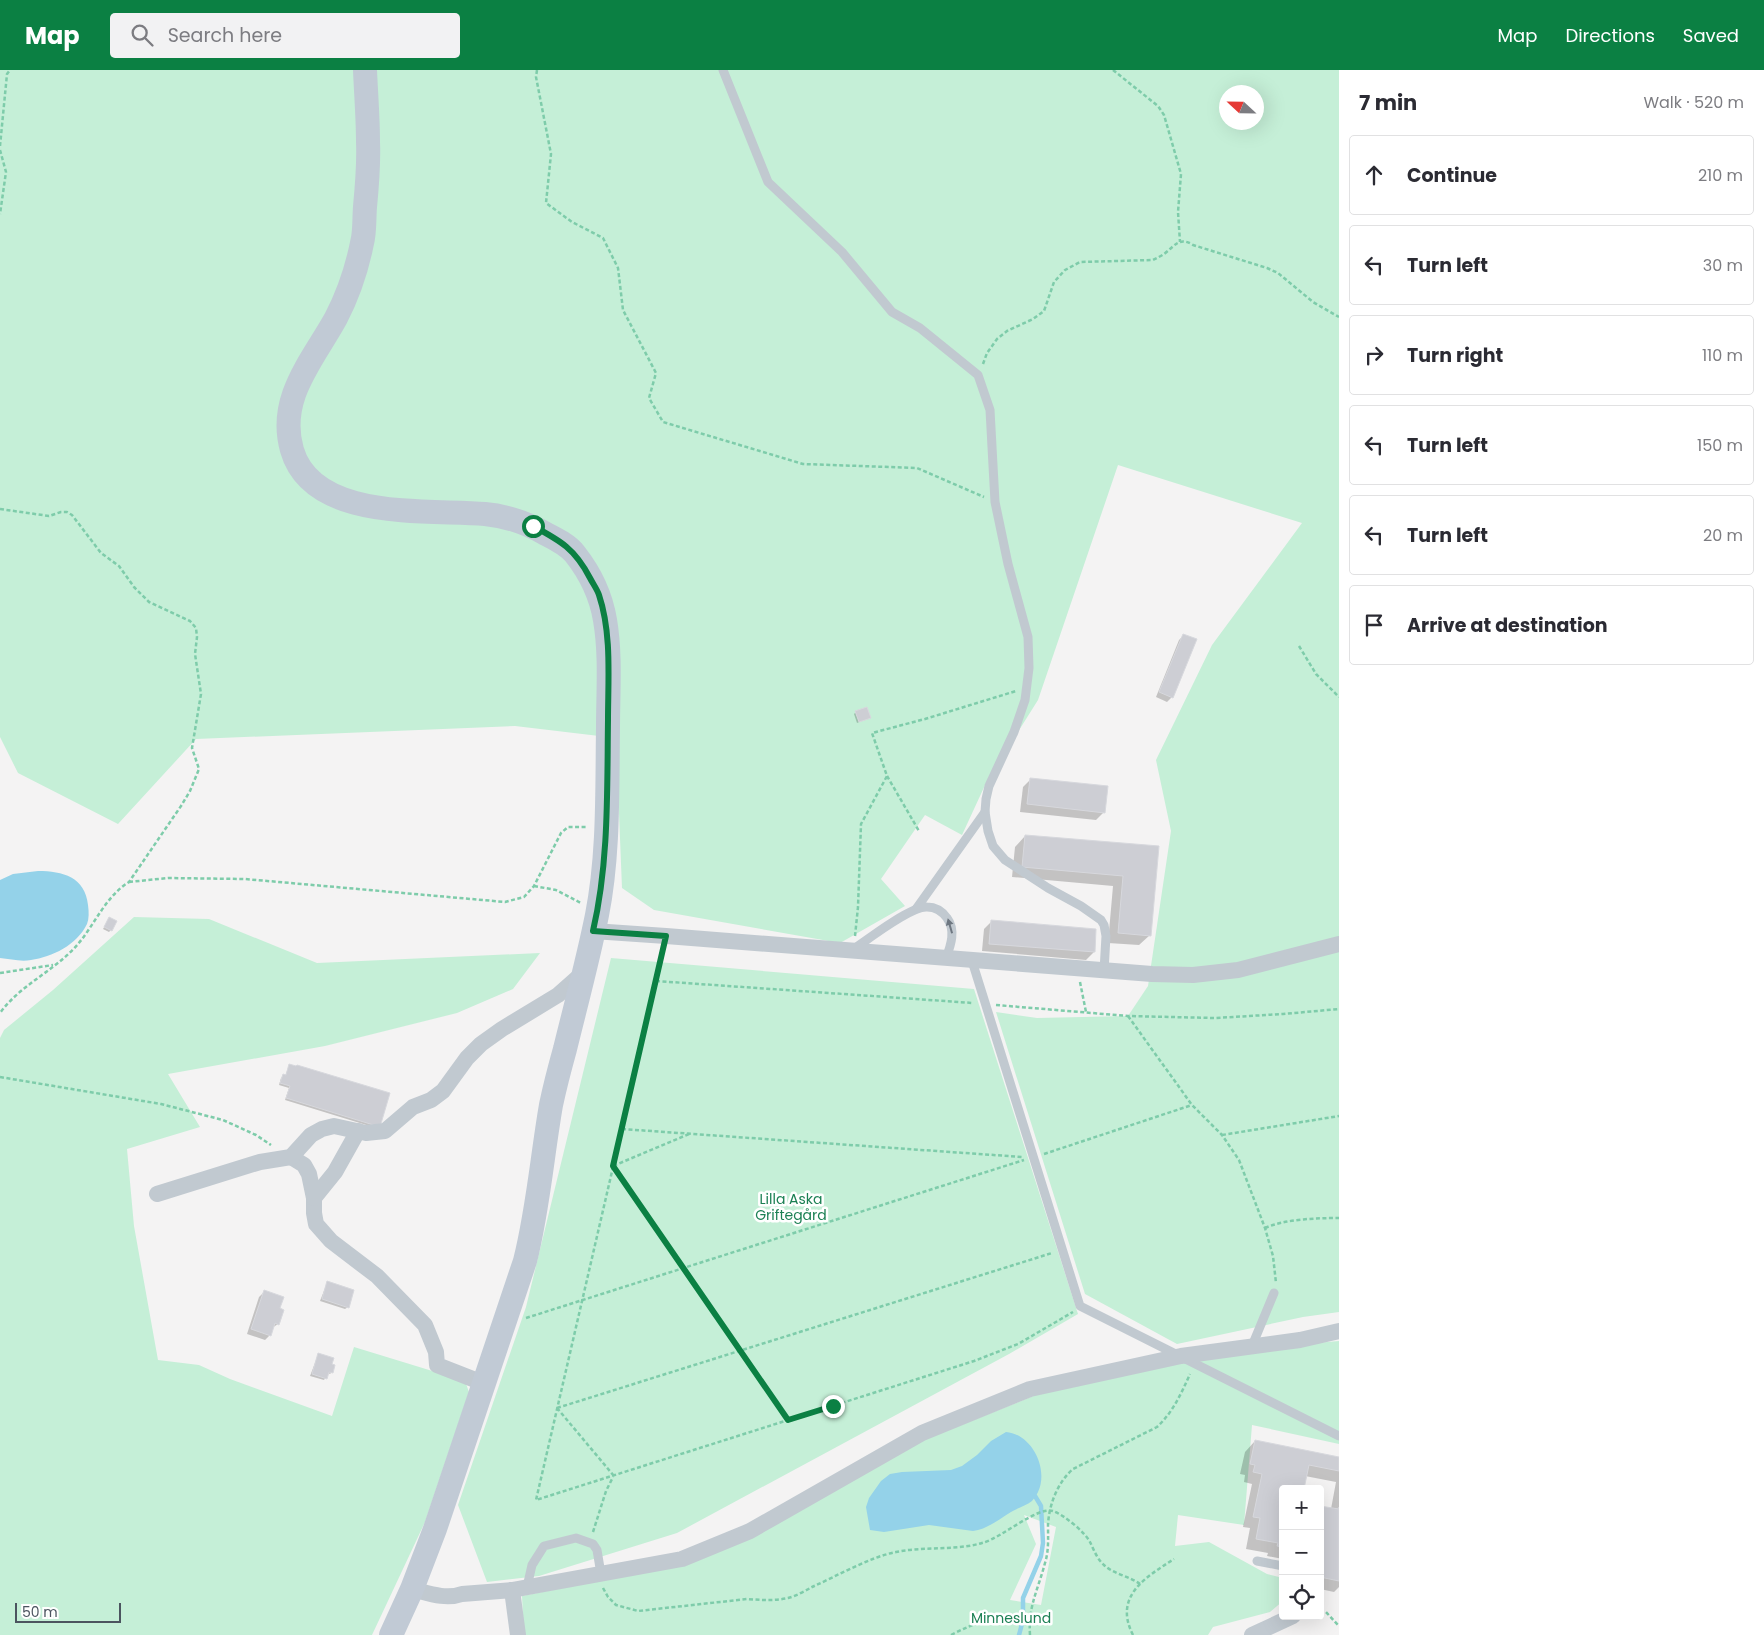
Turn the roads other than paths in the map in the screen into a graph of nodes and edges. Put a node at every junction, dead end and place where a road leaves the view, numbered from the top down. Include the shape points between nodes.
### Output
1 (365, 70) edge
2 (723, 70) edge
3 (985, 812) junction
4 (916, 909) junction
5 (596, 922) junction
6 (1339, 944) edge
7 (847, 951) junction
8 (946, 958) junction
9 (972, 961) junction
10 (1104, 971) junction
11 (584, 972) junction
12 (358, 1131) junction
13 (291, 1157) junction
14 (157, 1194) dead end
15 (314, 1198) junction
16 (1274, 1293) road end
17 (1339, 1331) edge
18 (1252, 1346) junction
19 (1188, 1360) junction
20 (484, 1383) junction
21 (1339, 1436) edge
22 (1257, 1561) dead end
23 (1279, 1565) edge
24 (601, 1574) junction
25 (412, 1588) junction
26 (520, 1589) junction
27 (1284, 1620) edge
28 (391, 1635) edge
29 (518, 1635) edge
30 (1252, 1635) edge

1 - 5 street via 369,146 363,242 346,297 296,385 289,411 292,452 300,469 317,486 339,498 395,510 486,514 512,519 556,539 574,552 588,573 599,594 608,655 607,828
2 - 3 lane via 768,182 842,252 892,312 920,328 978,375 990,410 995,502 1028,636 1029,668 1025,700 990,786
3 - 4 lane
3 - 10 lane via 993,846 1005,860 1101,920 1106,936
4 - 7 lane
8 -> 4 lane via 952,938 951,923 938,910
5 - 7 street via 666,936
5 - 11 street
6 - 10 street via 1238,970 1202,974
7 - 8 street
8 - 9 street
9 - 10 street
9 - 19 lane via 1080,1306
11 - 12 street via 558,996 481,1044 443,1091 431,1100 414,1107 385,1131
11 - 20 street via 552,1103 525,1262
12 - 13 street via 334,1126 322,1129 311,1135
12 - 15 street via 336,1172
13 - 14 street via 260,1162
13 - 15 street via 304,1165
15 - 20 street via 316,1224 323,1234 386,1284 425,1325 438,1365
16 - 18 lane
17 - 18 street
18 - 19 street
19 - 21 lane
19 - 24 street via 1030,1389 922,1434 750,1531 682,1559
20 - 25 street
22 - 23 lane
24 - 26 street
24 - 26 lane via 593,1544 576,1538 544,1546
25 - 26 street via 455,1597
25 - 28 street
26 - 29 street
27 - 30 street

